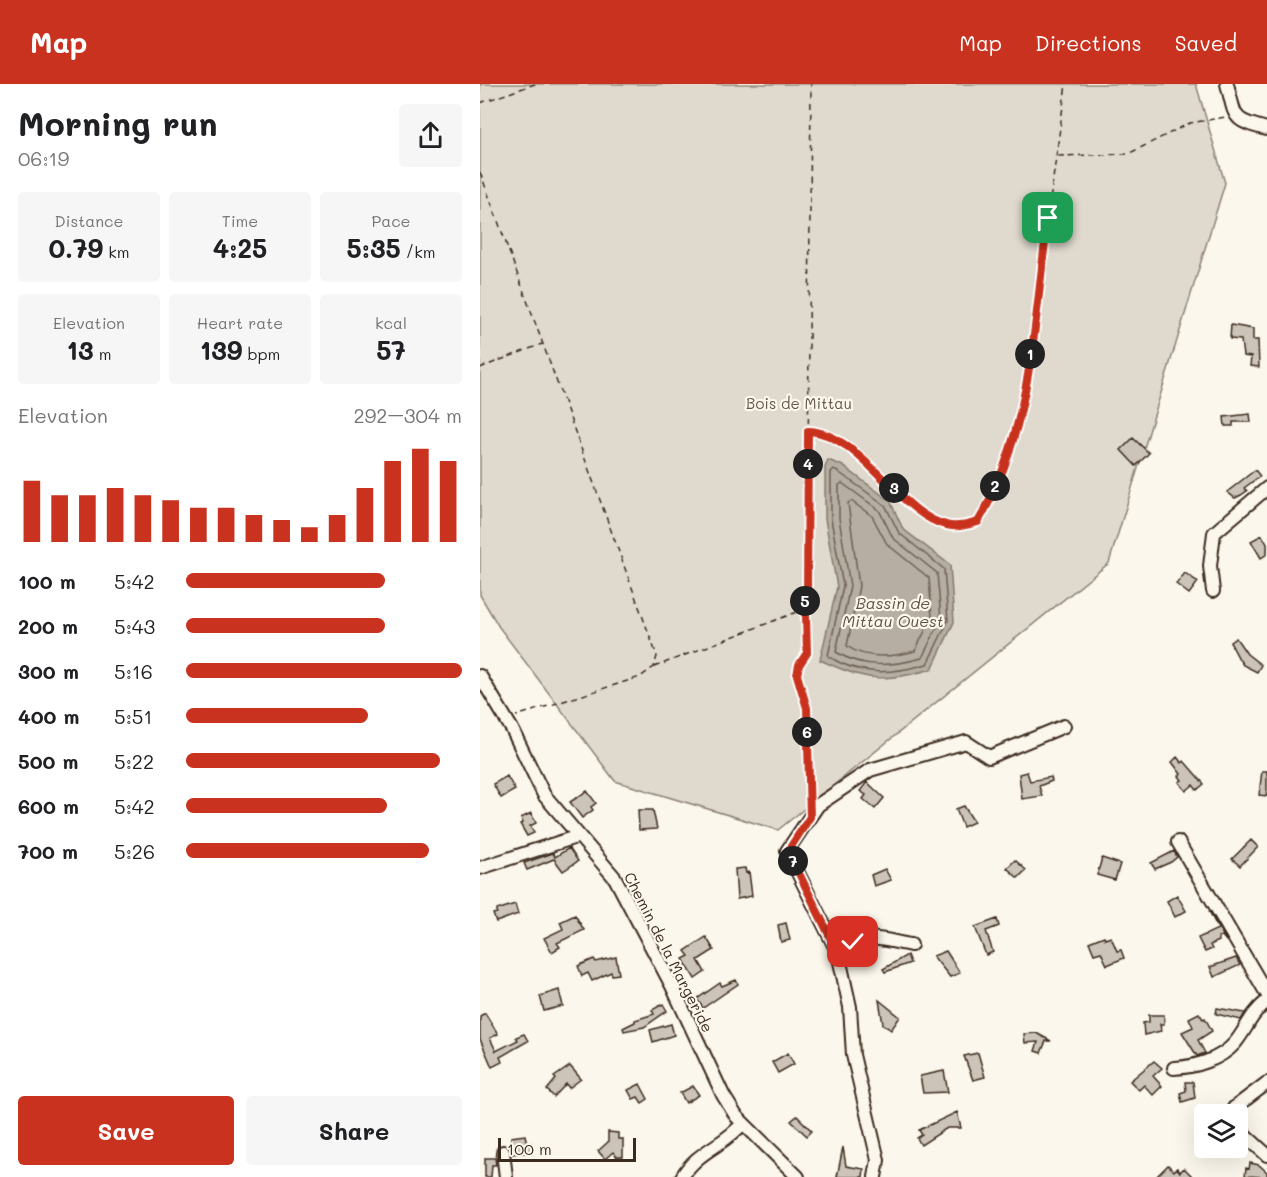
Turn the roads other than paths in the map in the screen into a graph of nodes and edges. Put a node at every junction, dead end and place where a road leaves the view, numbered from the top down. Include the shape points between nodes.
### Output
1 (1227, 84) edge
2 (1267, 129) edge
3 (1267, 488) edge
4 (1213, 591) dead end
5 (480, 676) edge
6 (1064, 726) dead end
7 (579, 836) junction
8 (1178, 842) dead end
9 (480, 868) edge
10 (911, 945) dead end
11 (838, 953) junction
12 (1267, 994) edge
13 (1267, 1001) edge
14 (1174, 1068) dead end
15 (1267, 1083) edge
16 (1239, 1104) edge
17 (743, 1123) junction
18 (1248, 1138) edge
19 (503, 1152) dead end
20 (1267, 1155) edge
21 (506, 1177) edge
22 (682, 1177) edge
23 (798, 1177) edge
24 (875, 1177) edge

1 - 2 street via 1236,116 1242,123
3 - 4 street via 1214,533 1210,566
5 - 7 street, Chemin de la Margeride via 507,719 544,795
6 - 11 street via 989,757 966,742 870,770 818,805 788,851
7 - 9 street
7 - 17 street, Chemin de la Margeride via 615,878 723,1095
8 - 12 street
10 - 11 street via 872,937 853,942
11 - 24 street via 850,1007 853,1055 878,1160
13 - 14 street via 1253,1012 1235,1042 1222,1053 1194,1067
15 - 16 street
17 - 22 street via 736,1132 699,1155
17 - 23 street, Chemin de la Margeride
18 - 20 street
19 - 21 street

